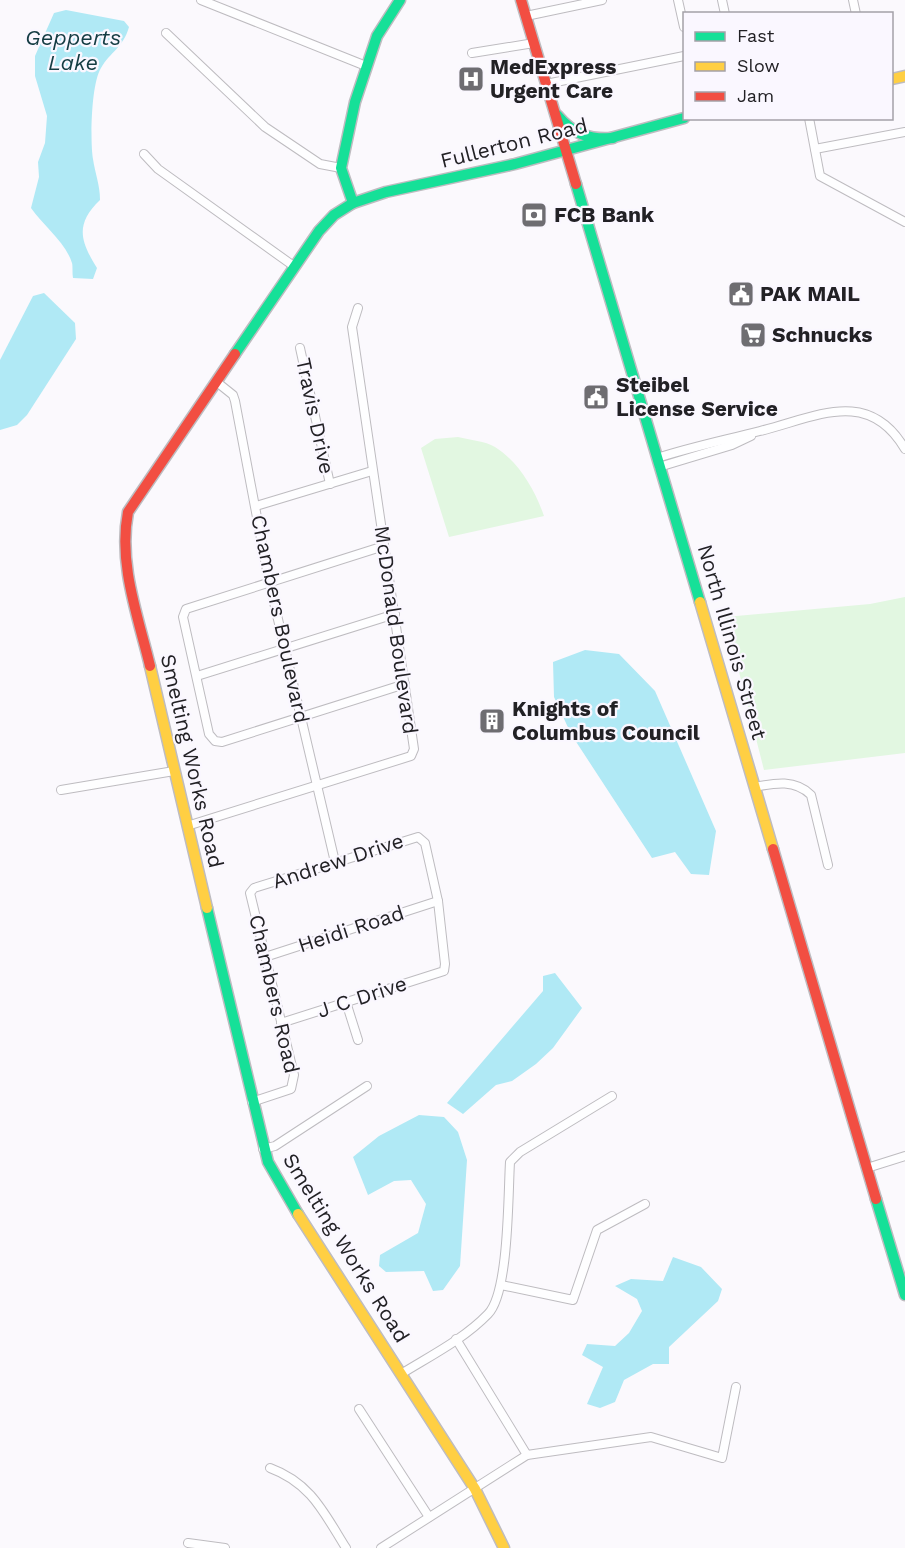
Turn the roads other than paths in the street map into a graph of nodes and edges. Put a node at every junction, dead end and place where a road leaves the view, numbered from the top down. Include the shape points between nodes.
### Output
1 (205, 0) edge
2 (400, 0) edge
3 (521, 0) edge
4 (602, 0) edge
5 (678, 0) edge
6 (526, 16) junction
7 (683, 22) edge
8 (166, 33) dead end
9 (534, 43) junction
10 (472, 52) dead end
11 (683, 56) edge
12 (366, 66) junction
13 (546, 84) junction
14 (553, 109) junction
15 (683, 118) edge
16 (808, 120) edge
17 (905, 132) edge
18 (613, 138) junction
19 (815, 149) junction
20 (566, 152) junction
21 (144, 154) dead end
22 (341, 168) junction
23 (352, 203) junction
24 (905, 222) edge
25 (295, 267) junction
26 (358, 308) dead end
27 (300, 348) dead end
28 (218, 383) junction
29 (905, 449) edge
30 (658, 462) junction
31 (372, 471) junction
32 (330, 484) junction
33 (256, 506) junction
34 (384, 546) junction
35 (270, 581) junction
36 (395, 614) junction
37 (285, 650) junction
38 (197, 676) junction
39 (405, 684) junction
40 (301, 717) junction
41 (174, 771) junction
42 (317, 786) junction
43 (754, 787) junction
44 (61, 790) dead end
45 (188, 826) junction
46 (335, 862) junction
47 (828, 865) dead end
48 (250, 893) joint
49 (438, 901) junction
50 (265, 957) junction
51 (346, 1002) junction
52 (281, 1023) junction
53 (358, 1040) dead end
54 (367, 1086) dead end
55 (612, 1096) dead end
56 (252, 1102) junction
57 (263, 1149) junction
58 (905, 1156) edge
59 (867, 1168) junction
60 (645, 1204) dead end
61 (501, 1285) junction
62 (905, 1295) edge
63 (456, 1339) junction
64 (401, 1374) junction
65 (736, 1387) dead end
66 (359, 1409) dead end
67 (527, 1455) junction
68 (270, 1468) dead end
69 (475, 1489) junction
70 (429, 1517) junction
71 (188, 1543) dead end
72 (225, 1548) edge
73 (346, 1548) edge
74 (381, 1548) edge
75 (504, 1548) edge

1 - 12 street
2 - 12 street via 381,25
3 - 6 street, North Illinois Street
4 - 6 street
5 - 7 street
6 - 9 street, North Illinois Street
8 - 22 street via 266,127 320,164
9 - 10 street
9 - 13 street, North Illinois Street
11 - 13 street
12 - 22 street
13 - 14 street, North Illinois Street
14 - 18 street via 579,136
14 - 20 street, North Illinois Street
15 - 18 street, Fullerton Road
16 - 19 street
17 - 19 street
18 - 20 street, Fullerton Road
19 - 24 street via 820,176
20 - 23 street, Fullerton Road via 375,194
20 - 30 street, North Illinois Street
21 - 25 street via 158,169
22 - 23 street
23 - 25 street, Smelting Works Road via 319,231
25 - 28 street, Smelting Works Road
26 - 31 street, McDonald Boulevard via 352,327
27 - 32 street, Travis Drive
28 - 33 street, Chambers Boulevard via 235,401
28 - 41 street, Smelting Works Road via 128,512 124,526 125,562
29 - 30 street via 877,419 845,410 816,414
30 - 43 street, North Illinois Street
31 - 32 street
31 - 34 street, McDonald Boulevard
32 - 33 street
33 - 35 street, Chambers Boulevard
34 - 35 street
34 - 36 street, McDonald Boulevard
35 - 37 street, Chambers Boulevard
35 - 38 street via 186,609 183,616
36 - 37 street
36 - 39 street, McDonald Boulevard
37 - 38 street
37 - 40 street, Chambers Boulevard
38 - 40 street via 209,734 215,741
39 - 40 street
39 - 42 street, McDonald Boulevard via 414,749 411,756
40 - 42 street, Chambers Boulevard
41 - 44 street
41 - 45 street, Smelting Works Road
42 - 45 street, McDonald Boulevard
42 - 46 street, Chambers Boulevard
43 - 47 street via 779,782 796,785 811,795
43 - 59 street, North Illinois Street
45 - 56 street, Smelting Works Road
46 - 48 street, Andrew Drive via 254,888
46 - 49 street, Andrew Drive via 418,837 425,843
48 - 50 street, Chambers Road
49 - 50 street, Heidi Road
49 - 51 street, J C Drive via 444,971
50 - 52 street, Chambers Road
51 - 52 street, J C Drive
51 - 53 street
52 - 56 street, Chambers Road via 295,1083 285,1093
54 - 57 street via 275,1146
55 - 61 street via 510,1162
56 - 57 street, Smelting Works Road
57 - 64 street, Smelting Works Road via 279,1184
58 - 59 street
59 - 62 street, North Illinois Street
60 - 61 street via 597,1230 573,1300
61 - 63 street via 489,1314
63 - 64 street
63 - 67 street
64 - 69 street, Smelting Works Road
65 - 67 street via 722,1458 651,1437
66 - 70 street
67 - 69 street
68 - 73 street via 301,1484
69 - 70 street
69 - 75 street, Smelting Works Road
70 - 74 street
71 - 72 street

